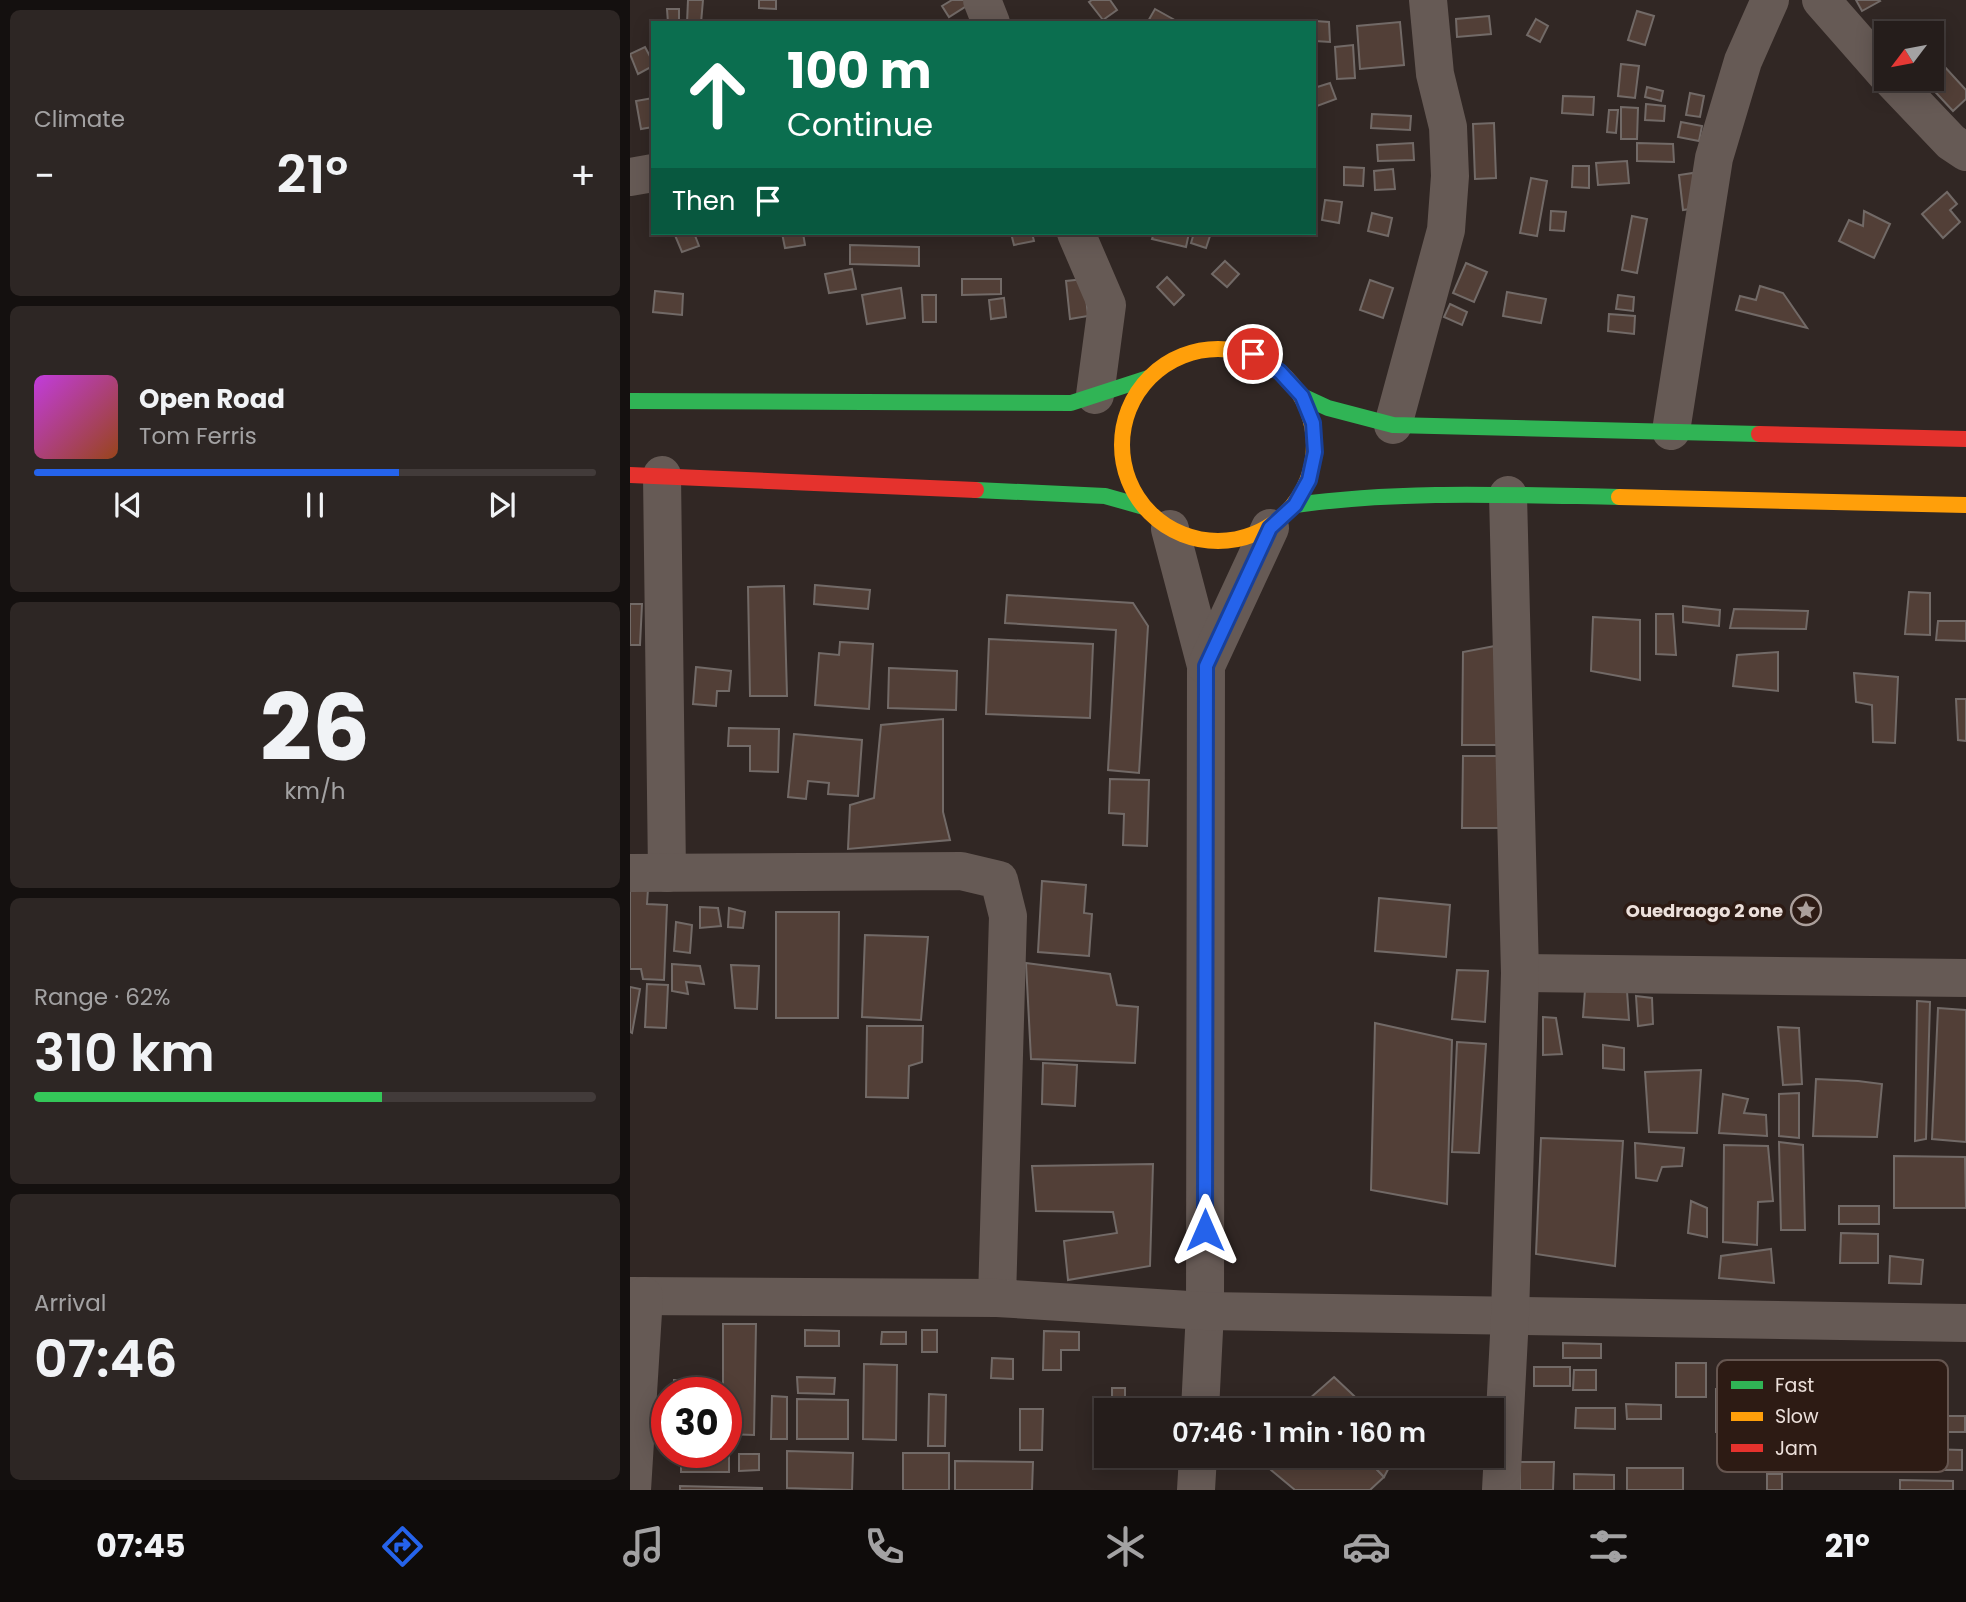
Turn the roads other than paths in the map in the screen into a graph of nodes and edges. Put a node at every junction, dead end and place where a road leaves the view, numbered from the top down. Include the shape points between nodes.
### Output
1 (982, 0) edge
2 (1428, 0) edge
3 (1770, 0) edge
4 (1821, 0) edge
5 (990, 21) edge
6 (1874, 60) edge
7 (1902, 91) edge
8 (1966, 152) edge
9 (651, 173) edge
10 (630, 177) edge
11 (1077, 235) edge
12 (1148, 378) junction
13 (1095, 396) junction
14 (1302, 396) junction
15 (630, 401) edge
16 (1393, 425) junction
17 (1671, 431) junction
18 (1966, 439) edge
19 (646, 475) edge
20 (1508, 495) junction
21 (1966, 505) edge
22 (1282, 517) junction
23 (1157, 518) junction
24 (1206, 666) junction
25 (648, 873) edge
26 (1520, 973) junction
27 (1966, 978) edge
28 (637, 1296) edge
29 (997, 1298) junction
30 (1205, 1311) junction
31 (1510, 1316) junction
32 (1966, 1323) edge
33 (1201, 1398) edge
34 (1197, 1468) edge
35 (632, 1490) edge
36 (1196, 1490) edge
37 (1501, 1490) edge

1 - 5 street
2 - 16 street via 1434,74 1448,127 1446,230
3 - 17 street via 1743,61 1714,158
4 - 6 street
7 - 8 street
9 - 10 street
11 - 13 street via 1107,305
12 - 13 main road
12 - 14 main road via 1189,353 1221,348 1253,354 1280,372
12 - 23 main road via 1132,401 1122,428 1122,456 1129,483
13 - 15 main road via 1071,403
14 - 16 main road via 1328,408
14 - 22 main road via 1313,423 1315,452 1309,480
16 - 17 main road
17 - 18 main road
19 - 23 main road via 1105,496
19 - 25 street
20 - 21 main road
20 - 22 main road via 1346,498
20 - 26 street
22 - 23 main road via 1238,541 1203,541
22 - 24 street
23 - 24 street
24 - 30 street
25 - 29 street via 961,871 999,880 1008,916
26 - 27 street
26 - 31 street
28 - 29 street
28 - 35 street
29 - 30 street
30 - 31 street
30 - 33 street
31 - 32 street
31 - 37 street
34 - 36 street

